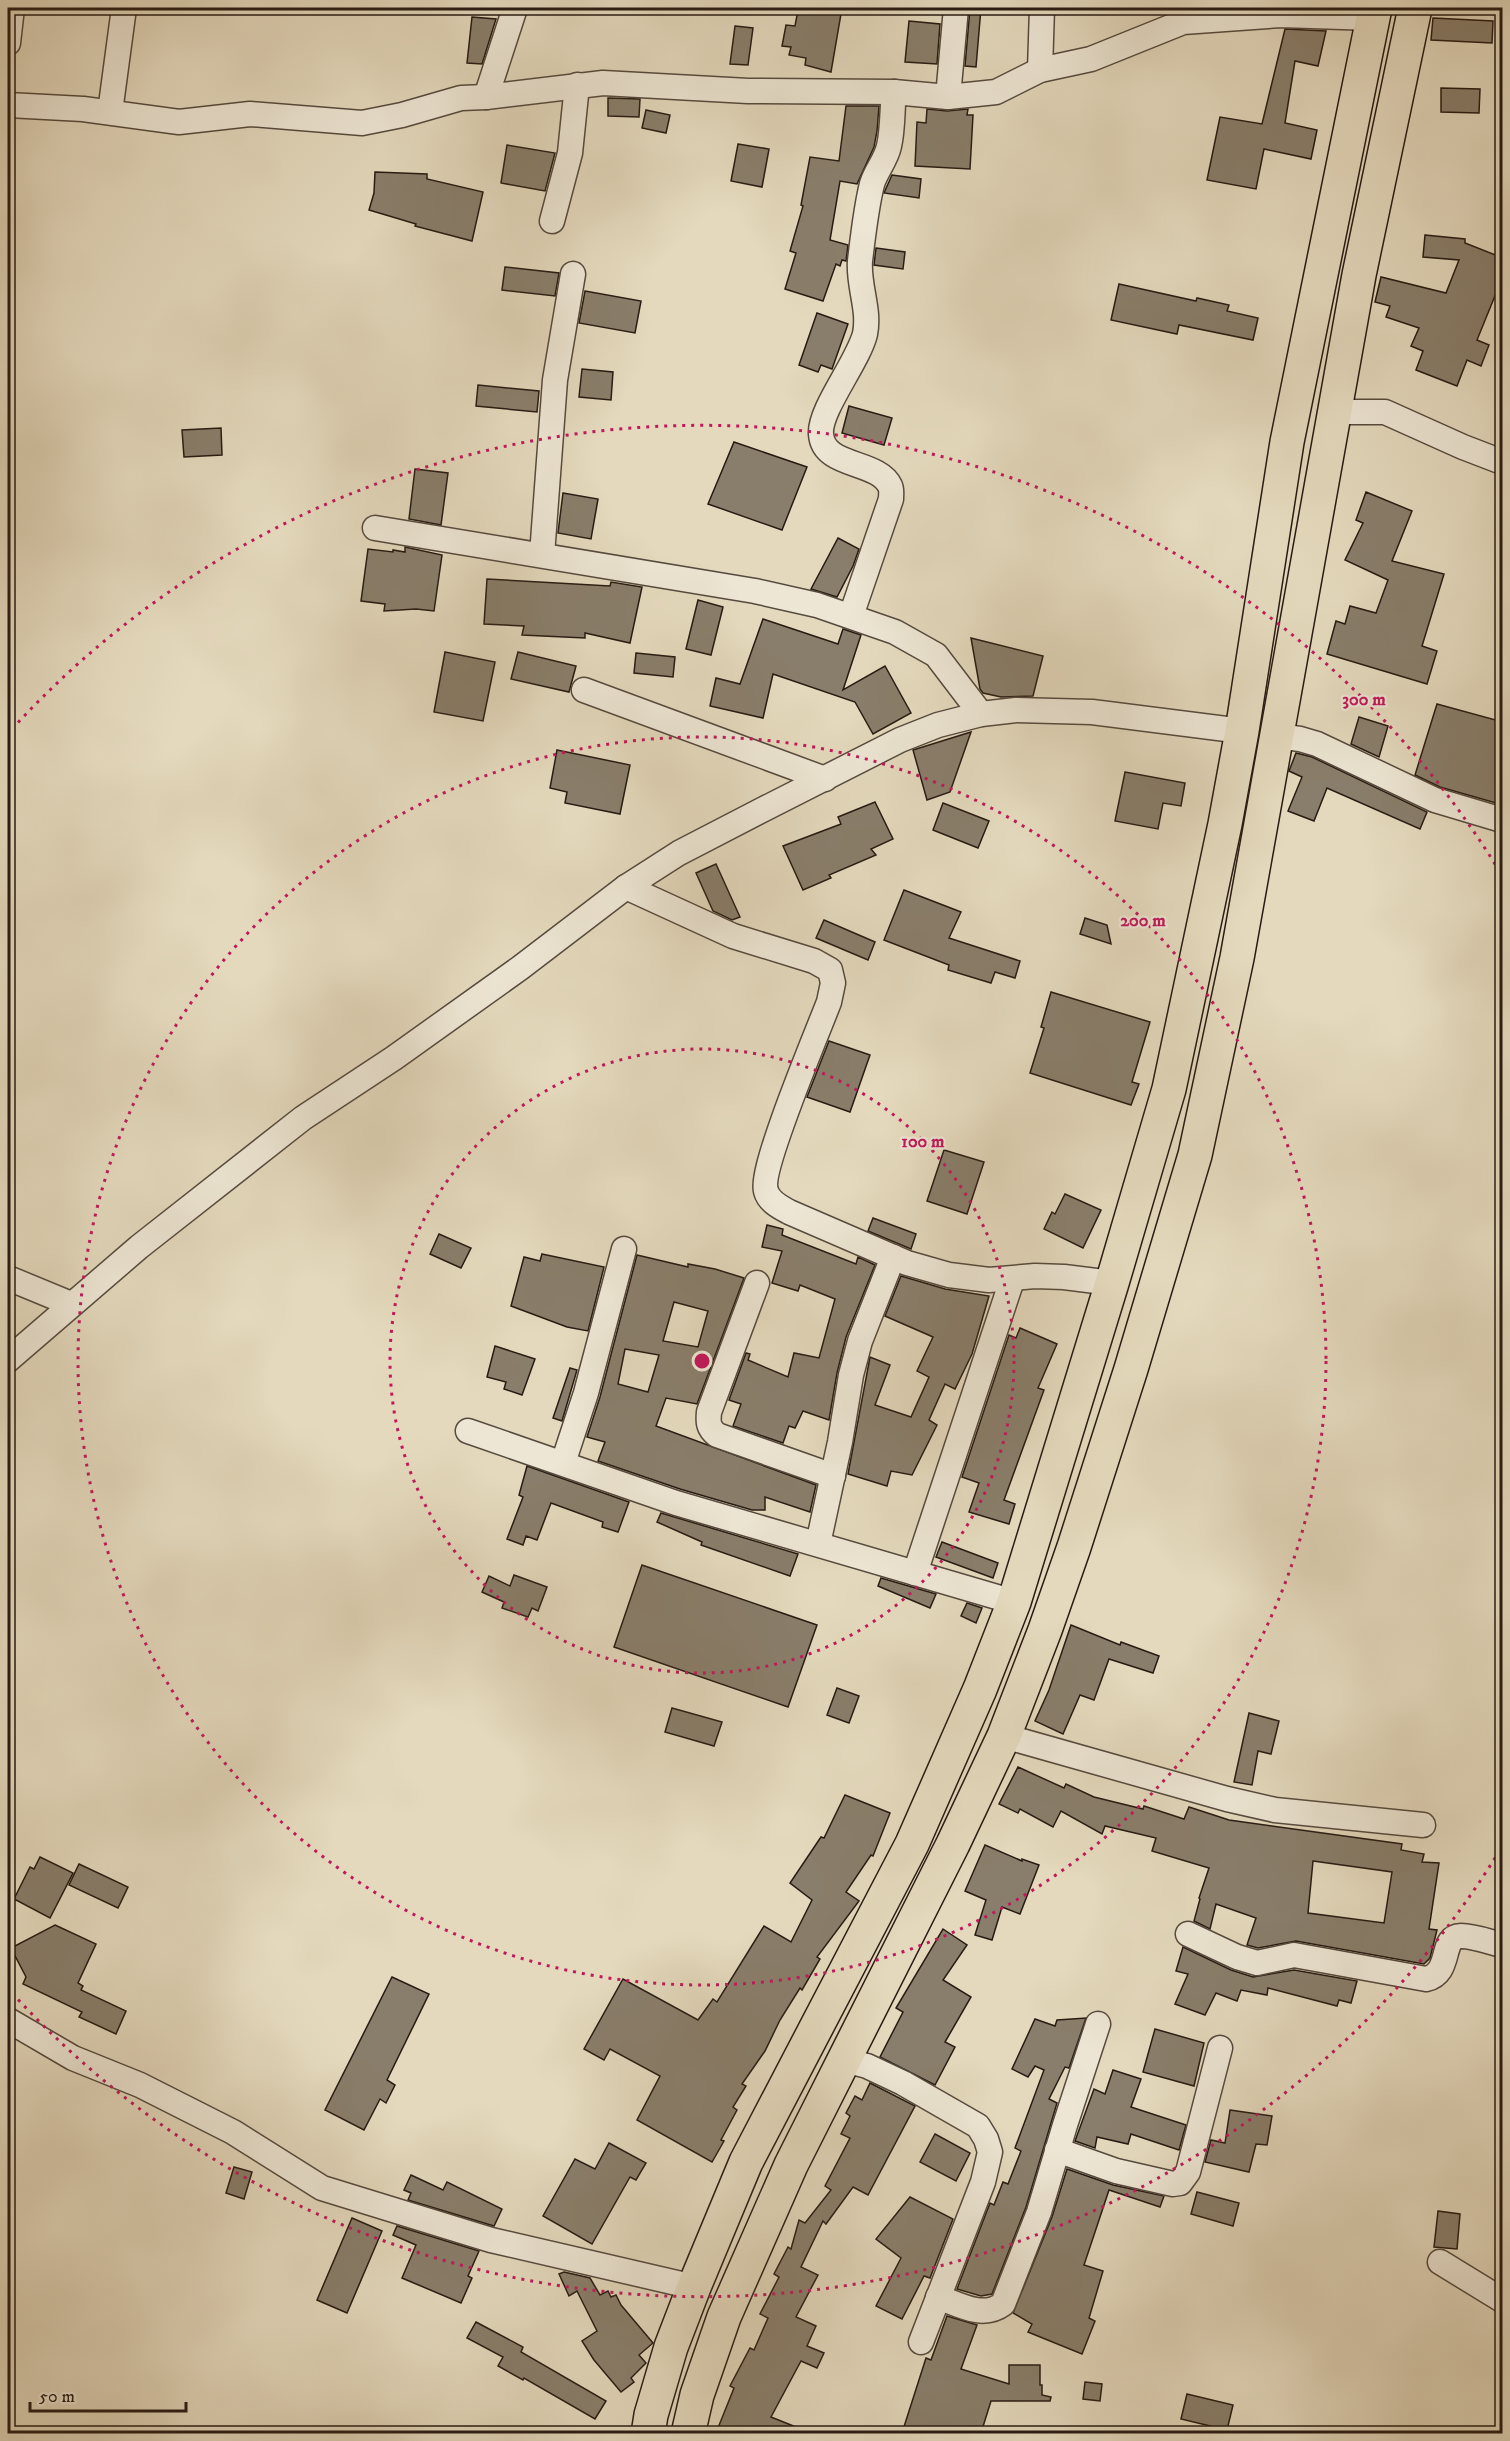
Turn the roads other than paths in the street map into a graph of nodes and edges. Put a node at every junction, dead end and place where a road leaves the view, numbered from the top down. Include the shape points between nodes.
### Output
1 (12, 8) edge
2 (124, 8) edge
3 (515, 8) edge
4 (956, 8) edge
5 (1042, 8) edge
6 (1415, 8) edge
7 (1374, 13) edge
8 (1184, 15) edge
9 (8, 43) edge
10 (1040, 70) junction
11 (577, 85) junction
12 (894, 92) junction
13 (948, 97) junction
14 (486, 98) junction
15 (8, 105) edge
16 (110, 112) junction
17 (552, 221) dead end
18 (573, 274) dead end
19 (1334, 412) junction
20 (1503, 462) edge
21 (375, 528) dead end
22 (542, 555) junction
23 (851, 616) junction
24 (584, 690) dead end
25 (981, 714) junction
26 (1242, 731) junction
27 (1278, 736) junction
28 (825, 779) junction
29 (1503, 820) edge
30 (626, 887) junction
31 (624, 1250) dead end
32 (893, 1257) junction
33 (8, 1278) edge
34 (1012, 1280) junction
35 (757, 1283) dead end
36 (1112, 1283) junction
37 (71, 1304) junction
38 (8, 1360) edge
39 (468, 1431) dead end
40 (563, 1463) junction
41 (833, 1476) junction
42 (818, 1544) junction
43 (915, 1573) junction
44 (1014, 1602) junction
45 (1004, 1736) junction
46 (1423, 1825) dead end
47 (1188, 1934) dead end
48 (1503, 1946) edge
49 (8, 2020) edge
50 (1098, 2024) dead end
51 (1220, 2048) dead end
52 (844, 2060) junction
53 (1057, 2150) junction
54 (1440, 2262) dead end
55 (693, 2287) junction
56 (938, 2298) junction
57 (1503, 2300) edge
58 (921, 2342) dead end
59 (648, 2433) edge
60 (688, 2433) edge

1 - 9 street
2 - 16 street
3 - 14 street
4 - 13 street
5 - 10 street
6 - 19 highway
7 - 8 street
7 - 26 highway via 1287,442
8 - 10 street via 1091,59
10 - 13 street via 996,92
11 - 12 street
11 - 14 street
11 - 17 street via 570,153
12 - 13 street
12 - 23 street via 889,145 873,182 860,263 865,333 820,432 823,445 831,453 882,477 891,487 891,499
14 - 16 street via 461,98 362,123 250,114 180,122
15 - 16 street
18 - 22 street via 555,380
19 - 20 street via 1385,412
19 - 27 highway
21 - 22 street
22 - 23 street via 755,591
23 - 25 street via 895,632 936,655
24 - 28 street
25 - 26 street via 1016,710 1092,712
25 - 28 street via 900,740
26 - 36 highway via 1168,1089
27 - 29 street via 1317,744 1435,800
27 - 45 highway via 1195,1155 1070,1557
28 - 30 street via 679,853
30 - 32 street via 734,936 814,961 830,970 833,983 829,1002 779,1132 766,1172 765,1190 772,1202 789,1212
30 - 37 street via 404,1052 303,1118
31 - 40 street
32 - 34 street via 950,1275
32 - 41 street via 860,1341
33 - 37 street
34 - 36 street via 1035,1276
34 - 43 street
35 - 41 street via 709,1412 711,1431
36 - 44 highway
37 - 38 street
39 - 40 street
40 - 42 street via 653,1496
41 - 42 street
42 - 43 street
43 - 44 street
44 - 55 highway via 912,1844 746,2162
45 - 46 street via 1275,1810
45 - 52 highway
47 - 48 street via 1237,1958 1257,1963 1294,1955 1426,1978 1440,1972 1453,1938 1461,1936
49 - 55 street via 73,2058 140,2085 233,2132 322,2188 491,2240
50 - 53 street
51 - 53 street via 1188,2172 1180,2183 1116,2171
52 - 56 street via 867,2066 937,2101 978,2126 986,2139 990,2152 988,2167
52 - 60 highway via 791,2165 724,2317
53 - 56 street via 1039,2212 1003,2304 994,2311 981,2312
54 - 57 street
55 - 59 highway via 671,2347
56 - 58 street

